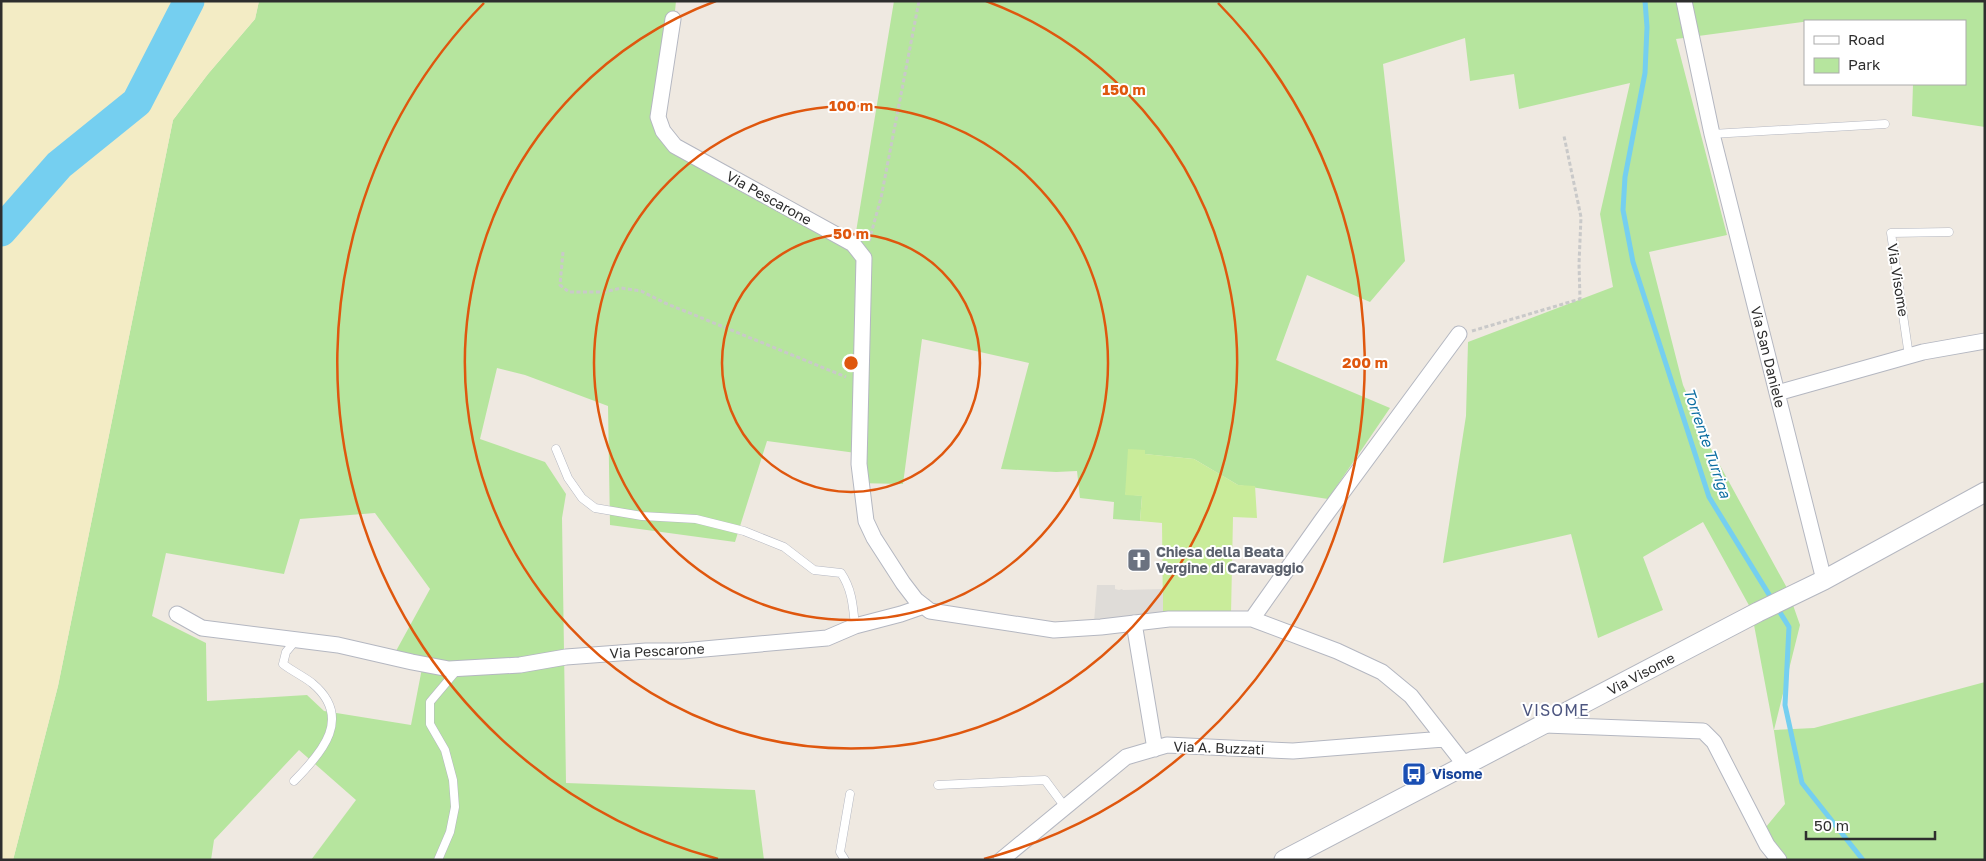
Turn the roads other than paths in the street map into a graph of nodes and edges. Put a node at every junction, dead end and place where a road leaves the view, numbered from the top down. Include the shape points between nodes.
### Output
1 (1684, 1) edge
2 (673, 19) dead end
3 (1885, 124) dead end
4 (1712, 134) junction
5 (1949, 232) dead end
6 (1459, 334) road end
7 (1985, 341) edge
8 (1910, 356) junction
9 (1777, 393) junction
10 (556, 450) dead end
11 (1985, 492) edge
12 (1824, 580) junction
13 (924, 606) junction
14 (178, 614) dead end
15 (1252, 619) junction
16 (1127, 624) junction
17 (854, 626) junction
18 (297, 639) junction
19 (458, 668) junction
20 (1545, 724) junction
21 (1444, 739) junction
22 (1155, 749) junction
23 (1465, 764) junction
24 (294, 781) dead end
25 (938, 785) dead end
26 (850, 794) dead end
27 (1065, 807) junction
28 (438, 860) edge
29 (845, 860) edge
30 (1001, 860) edge
31 (1284, 860) edge
32 (1779, 860) edge

1 - 4 street, Via San Daniele
2 - 13 street, Via Pescarone via 658,117 674,146 854,244 864,258 860,464 866,521 902,583
3 - 4 lane
4 - 9 street, Via San Daniele
5 - 8 lane, Via Visome via 1891,233
6 - 15 street
7 - 8 street
8 - 9 street
9 - 12 street, Via San Daniele
10 - 17 lane via 568,478 582,498 595,508 642,516 696,519 784,547 814,570 841,573 848,585
11 - 12 street
12 - 20 street, Via Visome
13 - 16 street via 930,611 1043,629
13 - 17 street, Via Pescarone
14 - 18 street, Via Pescarone via 202,628
15 - 16 street via 1169,619
15 - 21 street via 1382,672 1411,696
16 - 22 street
17 - 19 street, Via Pescarone via 827,638
18 - 19 street, Via Pescarone via 449,669
18 - 24 lane via 286,652 283,664 311,682 324,695 333,712 328,740
19 - 28 lane via 430,702 430,724 445,750 453,780 455,807 450,832
20 - 23 street, Via Visome
20 - 32 street via 1703,732 1714,742
21 - 22 street, Via A. Buzzati via 1293,751 1167,745
21 - 23 street
22 - 27 street, Via A. Buzzati via 1126,757
23 - 31 street, Via Visome
25 - 27 lane via 1045,780
26 - 29 lane via 840,852
27 - 30 street, Via A. Buzzati

